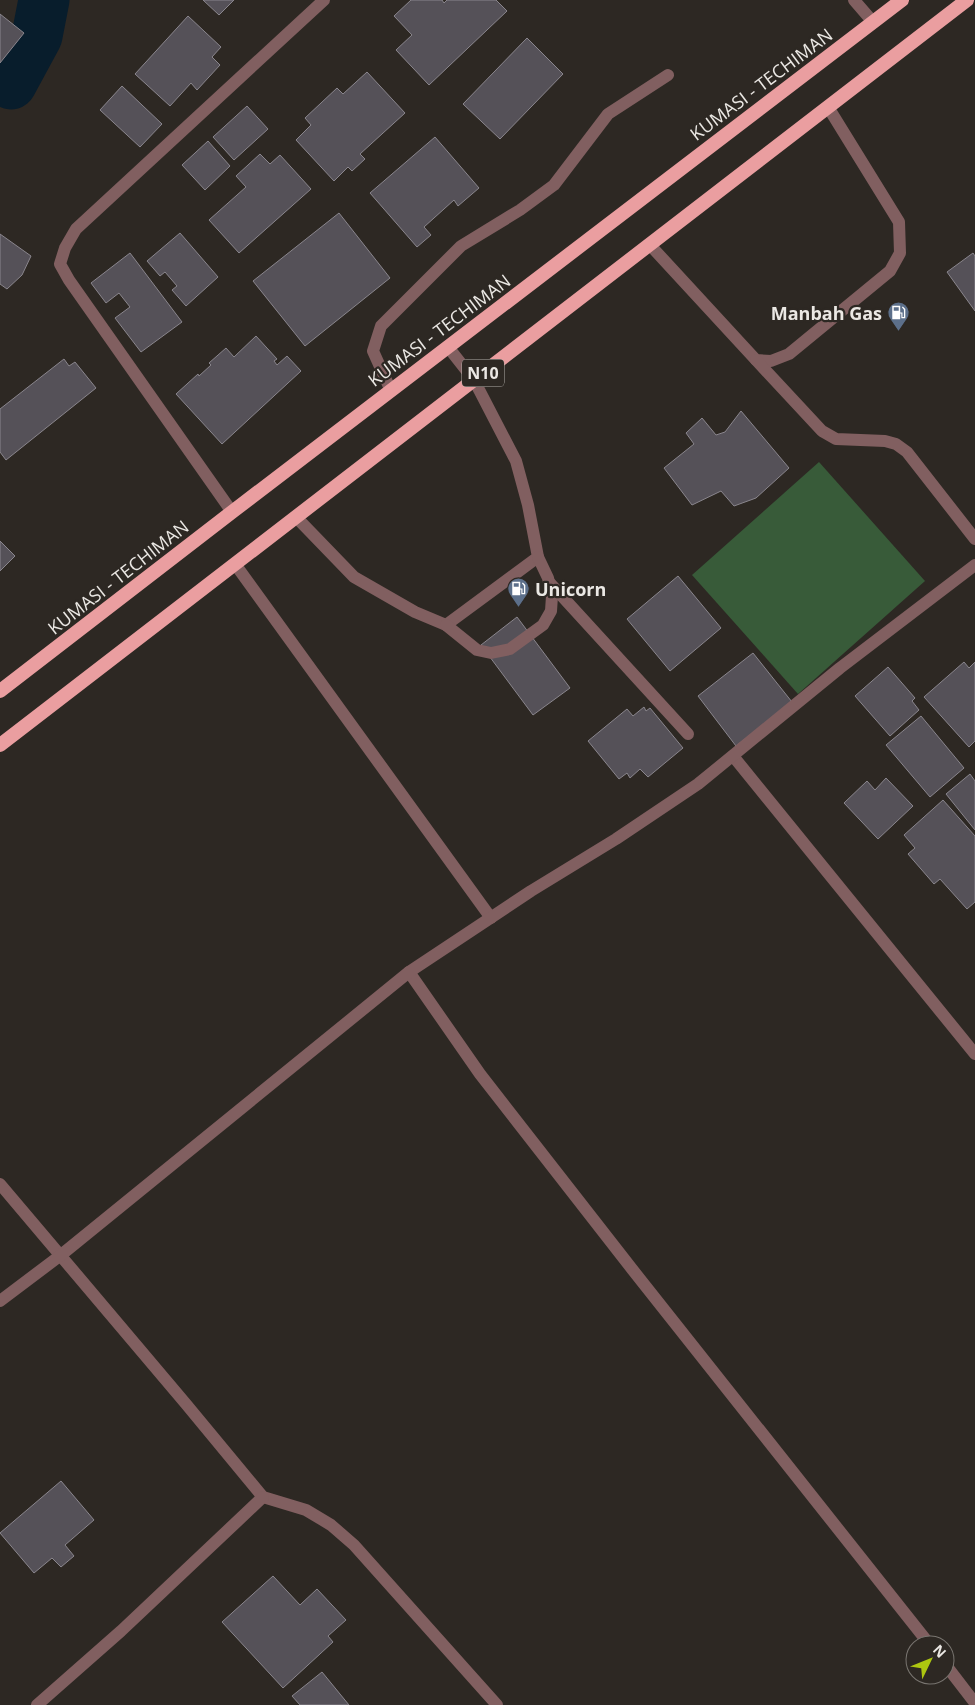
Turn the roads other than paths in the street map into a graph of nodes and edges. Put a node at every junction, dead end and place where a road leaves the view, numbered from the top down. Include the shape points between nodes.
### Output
1 (324, 0) edge
2 (854, 0) edge
3 (902, 0) edge
4 (967, 0) edge
5 (874, 22) junction
6 (668, 74) dead end
7 (828, 107) junction
8 (650, 245) junction
9 (448, 347) junction
10 (756, 360) junction
11 (474, 380) junction
12 (390, 391) junction
13 (232, 512) junction
14 (296, 517) junction
15 (975, 539) edge
16 (538, 557) junction
17 (235, 564) junction
18 (975, 565) edge
19 (549, 582) junction
20 (446, 625) junction
21 (0, 691) edge
22 (688, 734) dead end
23 (0, 745) edge
24 (733, 756) junction
25 (491, 918) junction
26 (409, 972) junction
27 (975, 1054) edge
28 (0, 1184) edge
29 (61, 1255) junction
30 (0, 1301) edge
31 (263, 1497) junction
32 (922, 1635) edge
33 (955, 1677) edge
34 (975, 1702) edge
35 (37, 1705) edge
36 (497, 1705) edge

1 - 13 street via 76,229 64,248 60,264
2 - 5 street
3 - 5 highway, KUMASI - TECHIMAN / N10
4 - 7 highway, N10
5 - 9 highway, KUMASI - TECHIMAN / N10
6 - 12 street via 608,114 554,184 520,210 461,246 381,326 372,351
7 - 8 highway, N10
7 - 10 street via 899,222 900,253 890,271 789,354 771,361
8 - 10 street
8 - 11 highway, N10
9 - 11 street
9 - 12 highway, KUMASI - TECHIMAN / N10
10 - 15 street via 822,431 836,439 885,441 907,452
11 - 14 highway, N10
11 - 16 street via 516,461
12 - 13 highway, KUMASI - TECHIMAN / N10
13 - 21 highway, KUMASI - TECHIMAN / N10
14 - 17 highway, N10
14 - 20 street via 354,577 415,612
16 - 19 street
16 - 20 street
17 - 23 highway, N10
17 - 25 street
18 - 24 street via 840,668
19 - 20 street via 551,611 543,625 510,649 490,653 477,650
19 - 22 street
24 - 25 street via 624,834
24 - 27 street
25 - 26 street
26 - 29 street
26 - 32 street via 480,1074
28 - 29 street
29 - 30 street
29 - 31 street
31 - 35 street
31 - 36 street via 306,1510 331,1524 354,1545
33 - 34 street

